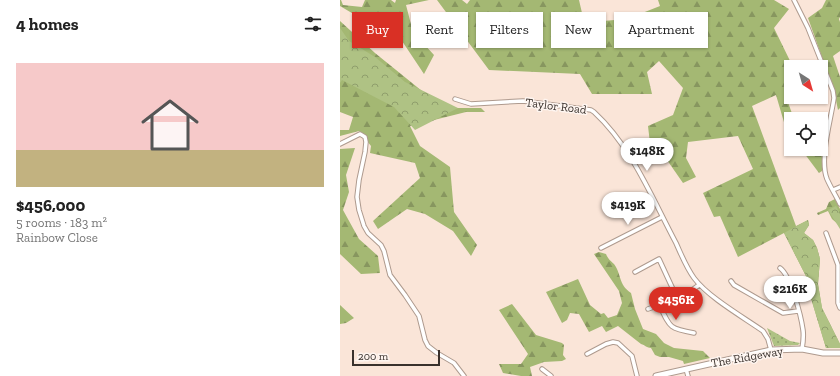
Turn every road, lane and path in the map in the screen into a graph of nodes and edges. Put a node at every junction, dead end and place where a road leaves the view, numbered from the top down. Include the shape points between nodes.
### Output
1 (794, 0) edge
2 (456, 99) dead end
3 (340, 144) edge
4 (840, 187) edge
5 (833, 190) junction
6 (840, 204) edge
7 (662, 217) junction
8 (826, 233) dead end
9 (607, 251) dead end
10 (780, 268) dead end
11 (635, 272) dead end
12 (731, 281) dead end
13 (699, 285) junction
14 (677, 298) junction
15 (660, 306) junction
16 (840, 308) edge
17 (648, 310) dead end
18 (798, 311) junction
19 (694, 333) dead end
20 (802, 349) junction
21 (771, 350) junction
22 (840, 353) edge
23 (587, 354) dead end
24 (542, 369) dead end
25 (686, 369) junction
26 (464, 376) edge
27 (551, 376) edge
28 (637, 376) edge
29 (656, 376) edge
30 (688, 376) edge

1 - 5 street via 833,91 824,166
2 - 7 street, Taylor Road via 471,104 524,101 591,110 626,148
3 - 26 street via 360,134 365,137 357,197 364,226 381,245 390,275 419,316 428,346 454,363
4 - 5 street
5 - 6 street
7 - 9 street via 603,247
7 - 13 street, Taylor Road
8 - 16 street via 838,264
10 - 18 street via 790,282
11 - 14 street via 659,259
12 - 18 street via 783,313
13 - 14 street
13 - 21 street, Taylor Road via 763,331
14 - 15 street
15 - 17 street
15 - 19 street via 670,326
18 - 20 street via 803,330
20 - 21 street, The Ridgeway
20 - 22 street, The Ridgeway
21 - 25 street, The Ridgeway
23 - 28 street via 606,344 618,343 632,356
24 - 27 street
25 - 29 street, The Ridgeway
25 - 30 street

